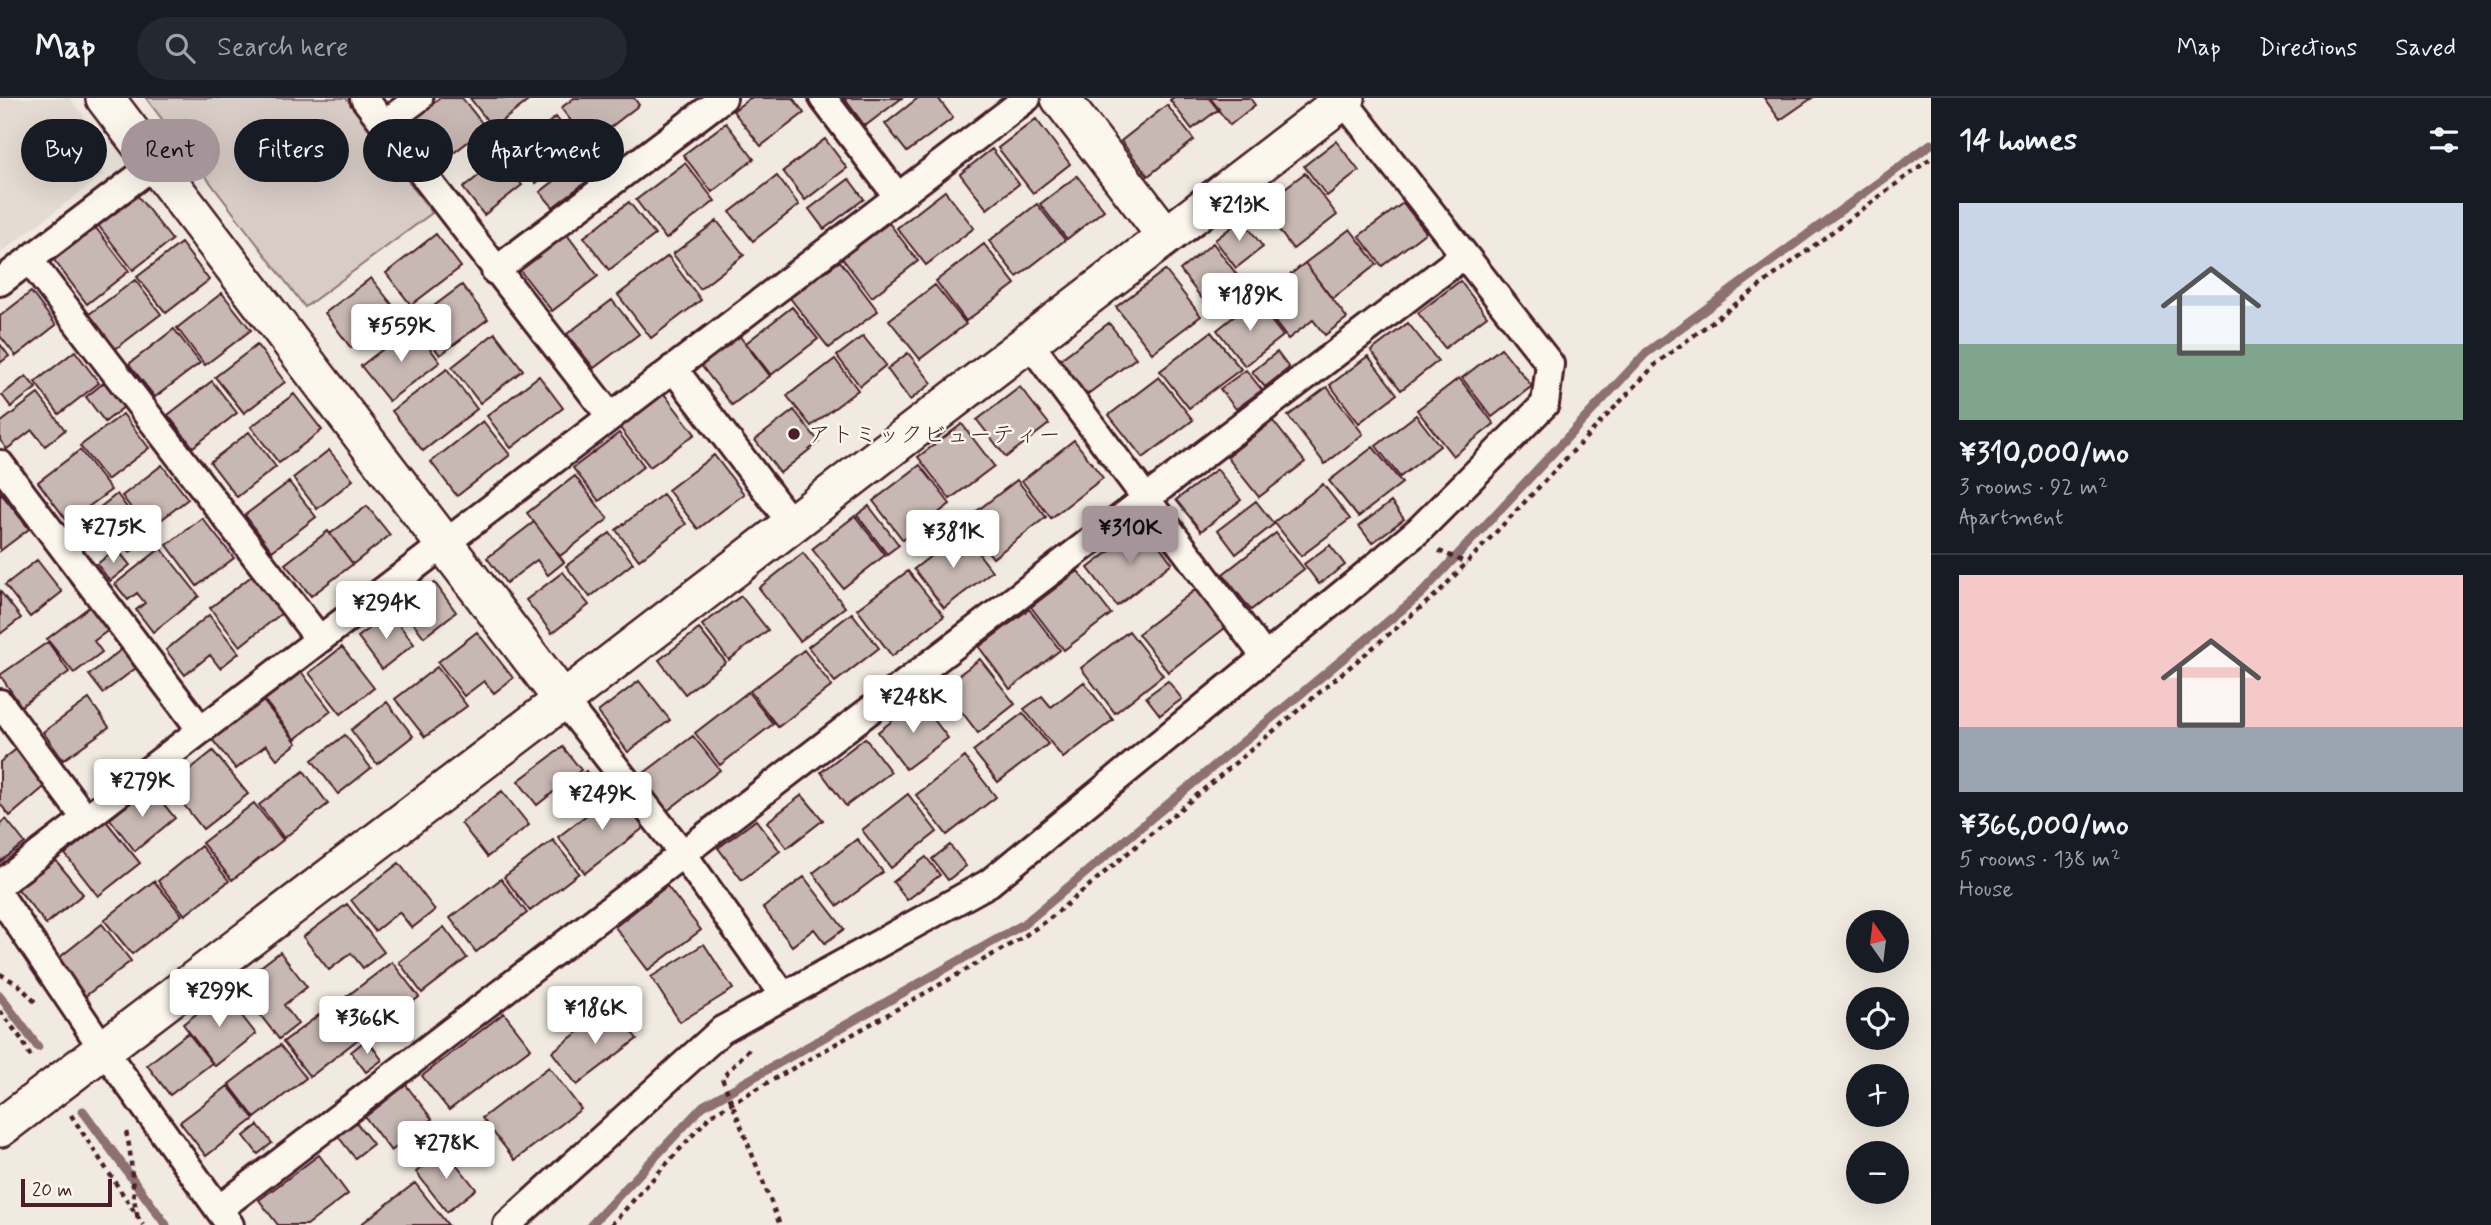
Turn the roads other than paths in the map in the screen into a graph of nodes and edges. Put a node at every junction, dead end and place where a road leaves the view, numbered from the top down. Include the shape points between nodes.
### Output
1 (105, 98) edge
2 (363, 98) edge
3 (419, 98) edge
4 (723, 98) edge
5 (822, 98) edge
6 (1027, 98) edge
7 (1060, 98) edge
8 (1344, 99) edge
9 (121, 119) edge
10 (380, 119) edge
11 (391, 119) edge
12 (131, 182) edge
13 (169, 182) edge
14 (428, 182) edge
15 (898, 197) junction
16 (1166, 236) junction
17 (1464, 255) junction
18 (30, 261) junction
19 (495, 271) junction
20 (0, 282) edge
21 (1028, 341) junction
22 (673, 368) junction
23 (610, 416) junction
24 (0, 464) edge
25 (1145, 497) junction
26 (792, 524) junction
27 (444, 543) junction
28 (319, 639) junction
29 (1265, 657) junction
30 (563, 700) junction
31 (0, 703) edge
32 (201, 730) junction
33 (85, 818) junction
34 (683, 854) junction
35 (0, 884) edge
36 (0, 897) edge
37 (783, 995) junction
38 (103, 1049) junction
39 (0, 1128) edge
40 (225, 1217) edge
41 (507, 1225) edge

1 - 9 street
2 - 10 street
3 - 11 street
4 - 19 street
5 - 15 street
6 - 15 street
7 - 16 street
8 - 16 street
8 - 17 street
12 - 18 street
13 - 27 street
14 - 19 street
15 - 22 street
16 - 21 street
17 - 25 street
17 - 29 street via 1550,363 1545,404 1419,530
18 - 20 street
18 - 28 street
19 - 23 street
21 - 25 street
21 - 26 street
22 - 23 street
22 - 26 street
23 - 27 street
24 - 32 street
25 - 29 street
25 - 34 street
26 - 30 street
27 - 28 street
27 - 30 street
28 - 32 street
29 - 37 street via 989,883
30 - 34 street
30 - 38 street
31 - 33 street
32 - 33 street
33 - 35 street
34 - 37 street
34 - 40 street
36 - 38 street
37 - 41 street via 722,1030
38 - 39 street
38 - 40 street

